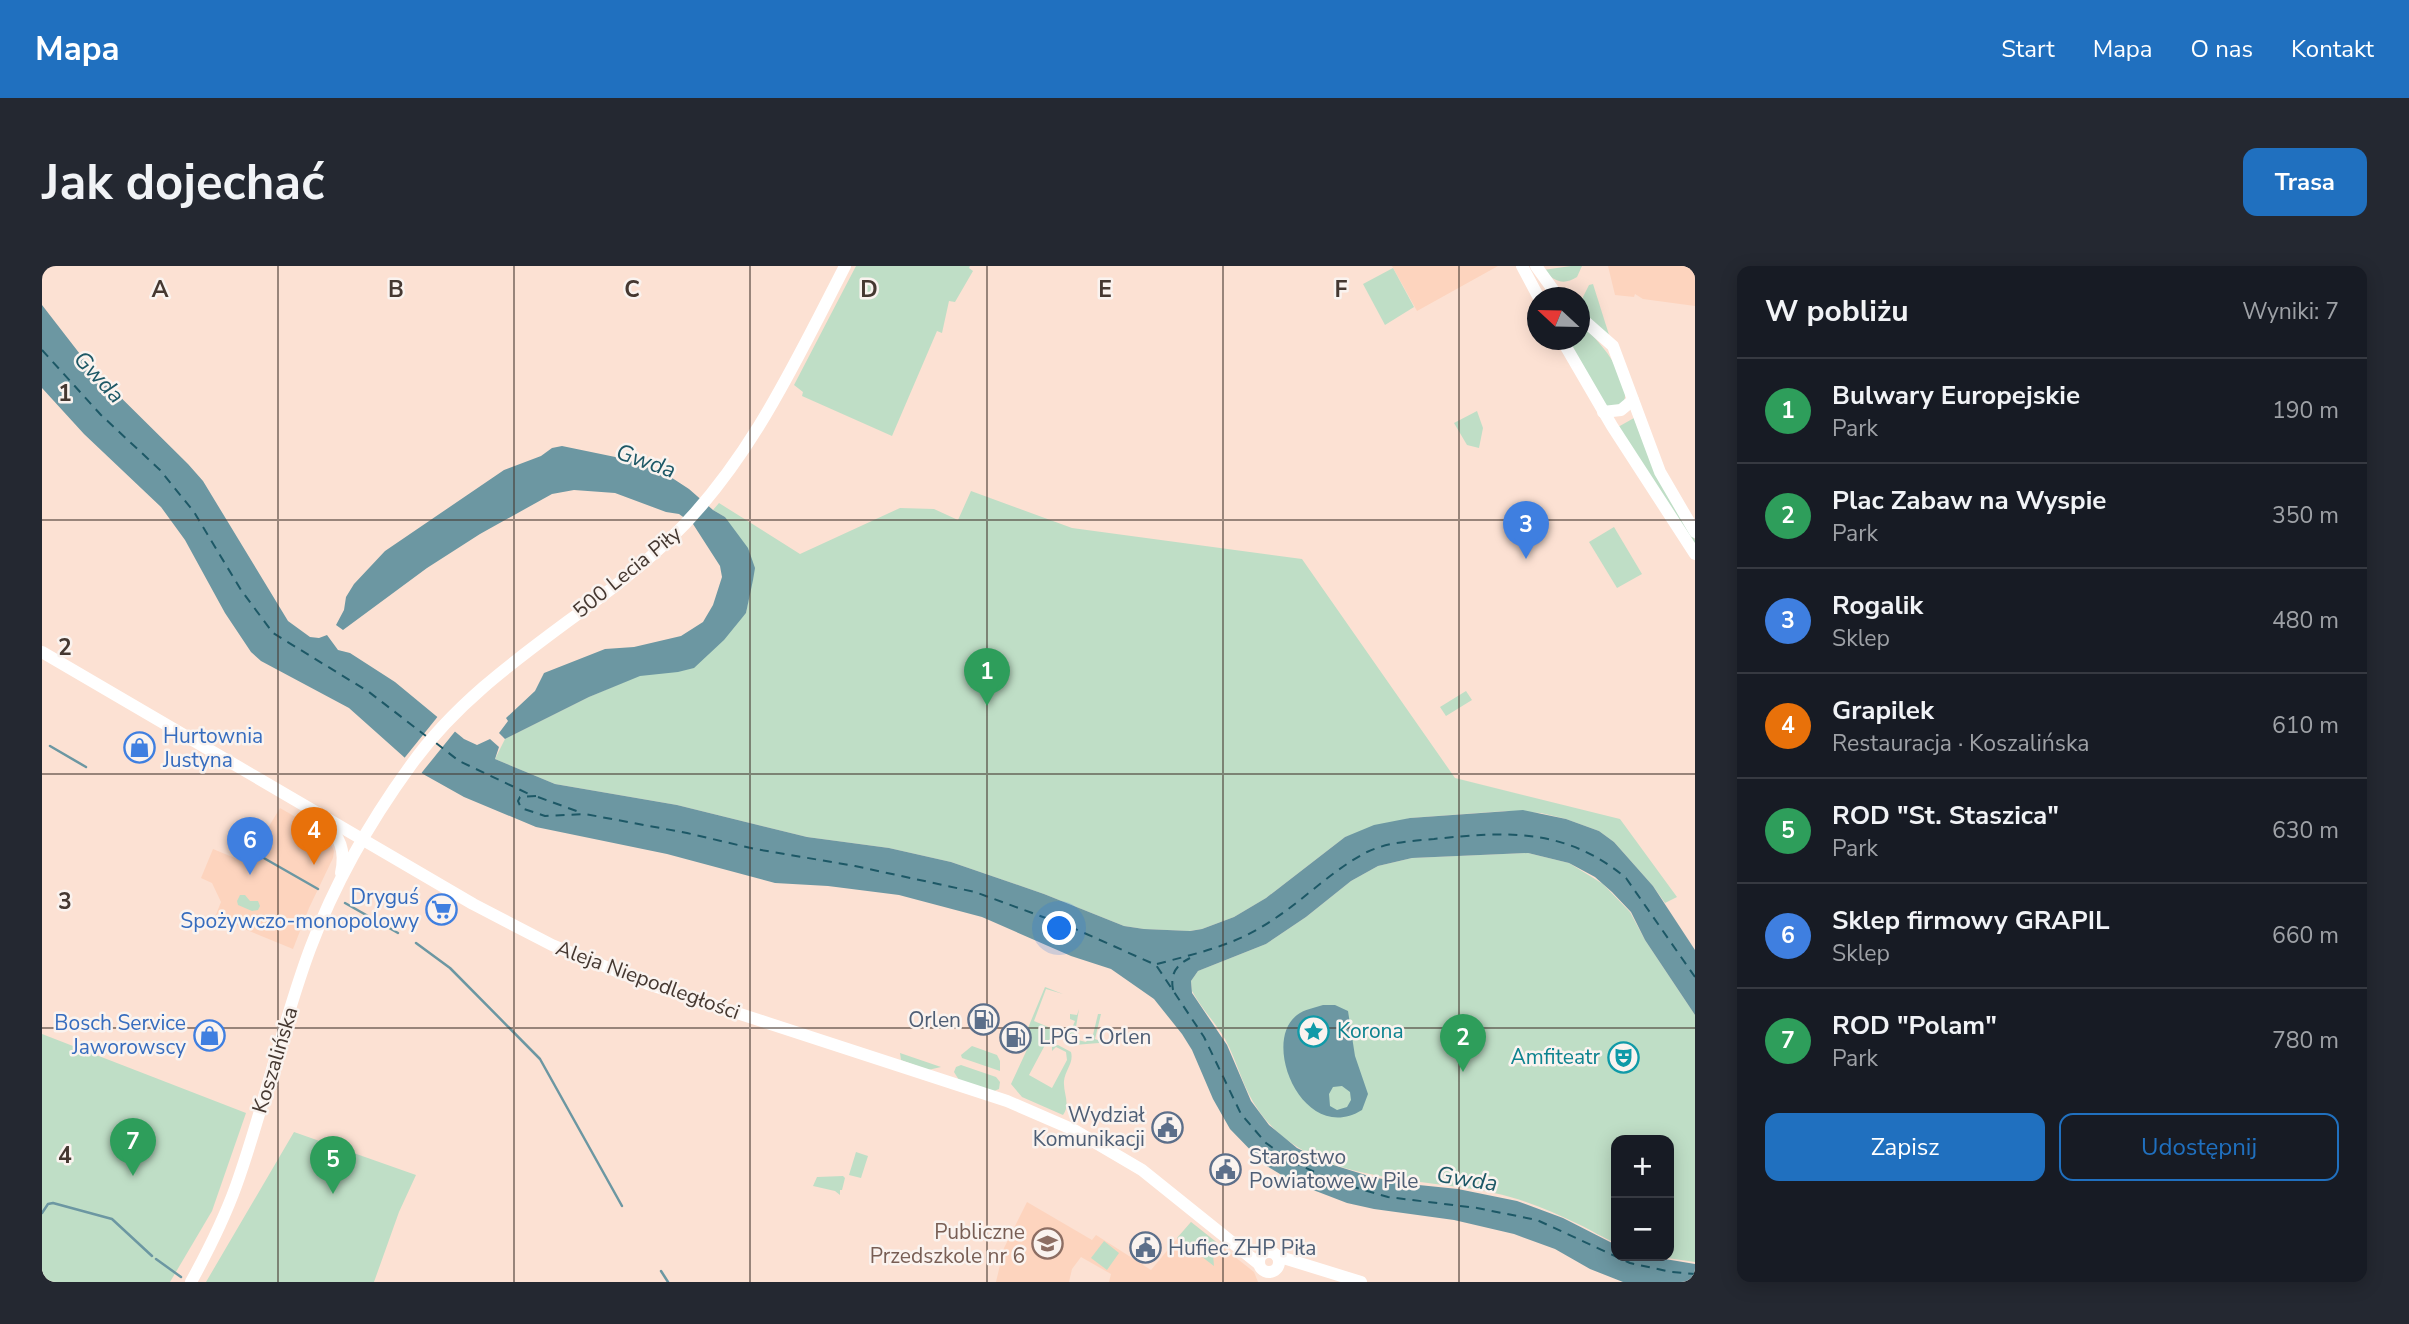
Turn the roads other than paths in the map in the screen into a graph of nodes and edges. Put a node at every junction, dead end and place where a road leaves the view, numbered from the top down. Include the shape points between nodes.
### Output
1 (845, 266) edge
2 (1521, 266) edge
3 (1536, 266) edge
4 (1533, 287) edge
5 (1551, 287) edge
6 (1590, 326) edge
7 (1568, 350) edge
8 (1633, 400) junction
9 (1603, 412) junction
10 (1695, 532) edge
11 (1695, 554) edge
12 (42, 652) edge
13 (317, 813) junction
14 (364, 840) junction
15 (338, 886) junction
16 (1269, 1268) edge
17 (191, 1282) edge
18 (1361, 1282) edge

1 - 14 street, 500 Lecia Piły via 754,434 715,491 675,534 468,700 426,746
2 - 4 street
3 - 5 street
6 - 8 street via 1613,346
7 - 9 street
8 - 9 street via 1622,410
8 - 10 street via 1660,472
9 - 11 street
12 - 13 street, Aleja Niepodległości
13 - 14 street, Aleja Niepodległości
13 - 15 street via 342,848
14 - 15 street, Koszalińska
14 - 16 street, Aleja Niepodległości via 523,931 597,965 1007,1101 1065,1125 1142,1170
15 - 17 street, Koszalińska via 307,957 235,1189
16 - 18 street, Aleja Niepodległości via 1294,1262

